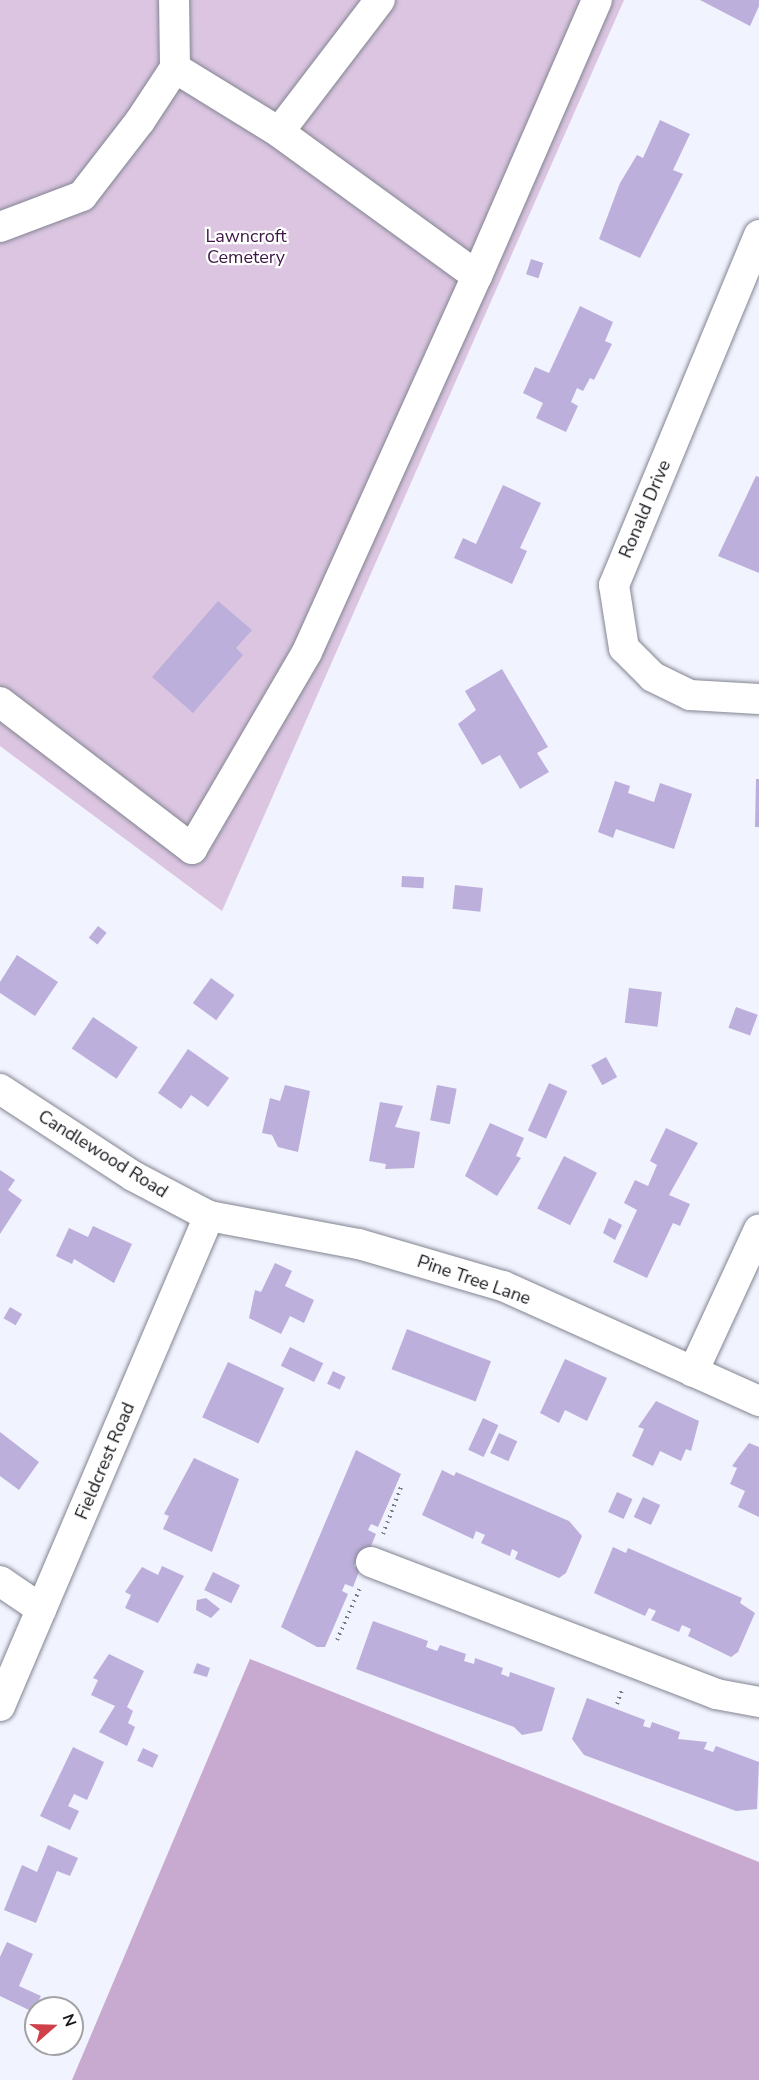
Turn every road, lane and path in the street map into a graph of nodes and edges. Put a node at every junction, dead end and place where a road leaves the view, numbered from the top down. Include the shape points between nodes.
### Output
1 (174, 0) edge
2 (380, 0) edge
3 (597, 0) edge
4 (175, 68) junction
5 (279, 132) junction
6 (0, 227) edge
7 (759, 235) edge
8 (477, 276) junction
9 (759, 699) edge
10 (0, 702) edge
11 (0, 1089) edge
12 (209, 1215) junction
13 (759, 1229) edge
14 (693, 1372) junction
15 (759, 1401) edge
16 (371, 1562) dead end
17 (0, 1581) edge
18 (41, 1609) junction
19 (759, 1702) edge
20 (0, 1706) edge

1 - 4 street
2 - 5 street
3 - 8 street
4 - 5 street
4 - 6 street via 82,196
5 - 8 street
7 - 9 street, Ronald Drive via 614,585 624,648 653,677 690,696
8 - 10 street via 307,652 192,849
11 - 12 street, Candlewood Road via 133,1176
12 - 14 street, Pine Tree Lane via 359,1244 503,1286
12 - 18 street, Fieldcrest Road
13 - 14 street
14 - 15 street, Pine Tree Lane
16 - 19 street via 706,1690
17 - 18 street
18 - 20 street, Fieldcrest Road

